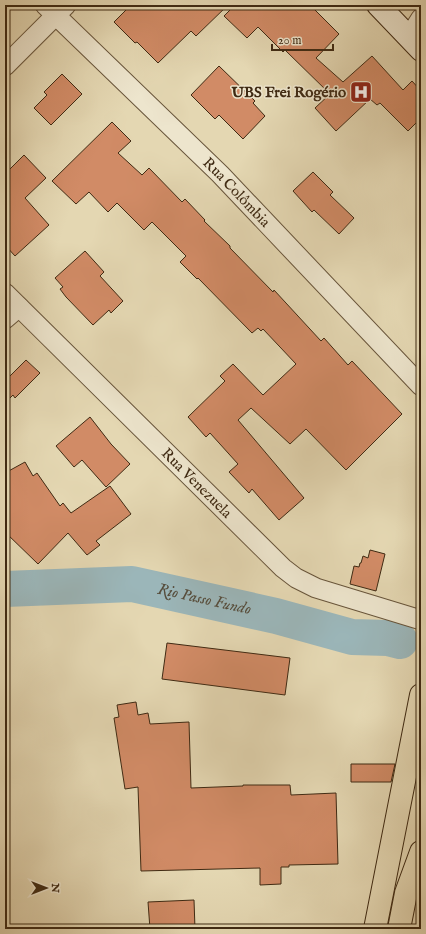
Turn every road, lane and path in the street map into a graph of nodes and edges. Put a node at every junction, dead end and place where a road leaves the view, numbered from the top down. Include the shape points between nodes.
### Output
1 (378, 5) edge
2 (56, 8) edge
3 (421, 18) edge
4 (415, 43) edge
5 (5, 66) edge
6 (5, 293) edge
7 (20, 307) junction
8 (5, 319) edge
9 (421, 386) edge
10 (421, 620) edge
11 (421, 695) edge
12 (421, 852) edge
13 (375, 929) edge
14 (399, 929) edge

1 - 4 street
2 - 5 street
2 - 9 street, Rua Colômbia via 220,174
3 - 4 street
6 - 7 street, Rua Venezuela
7 - 8 street
7 - 10 street, Rua Venezuela via 287,571 316,588
11 - 13 main road
12 - 14 main road via 406,893

